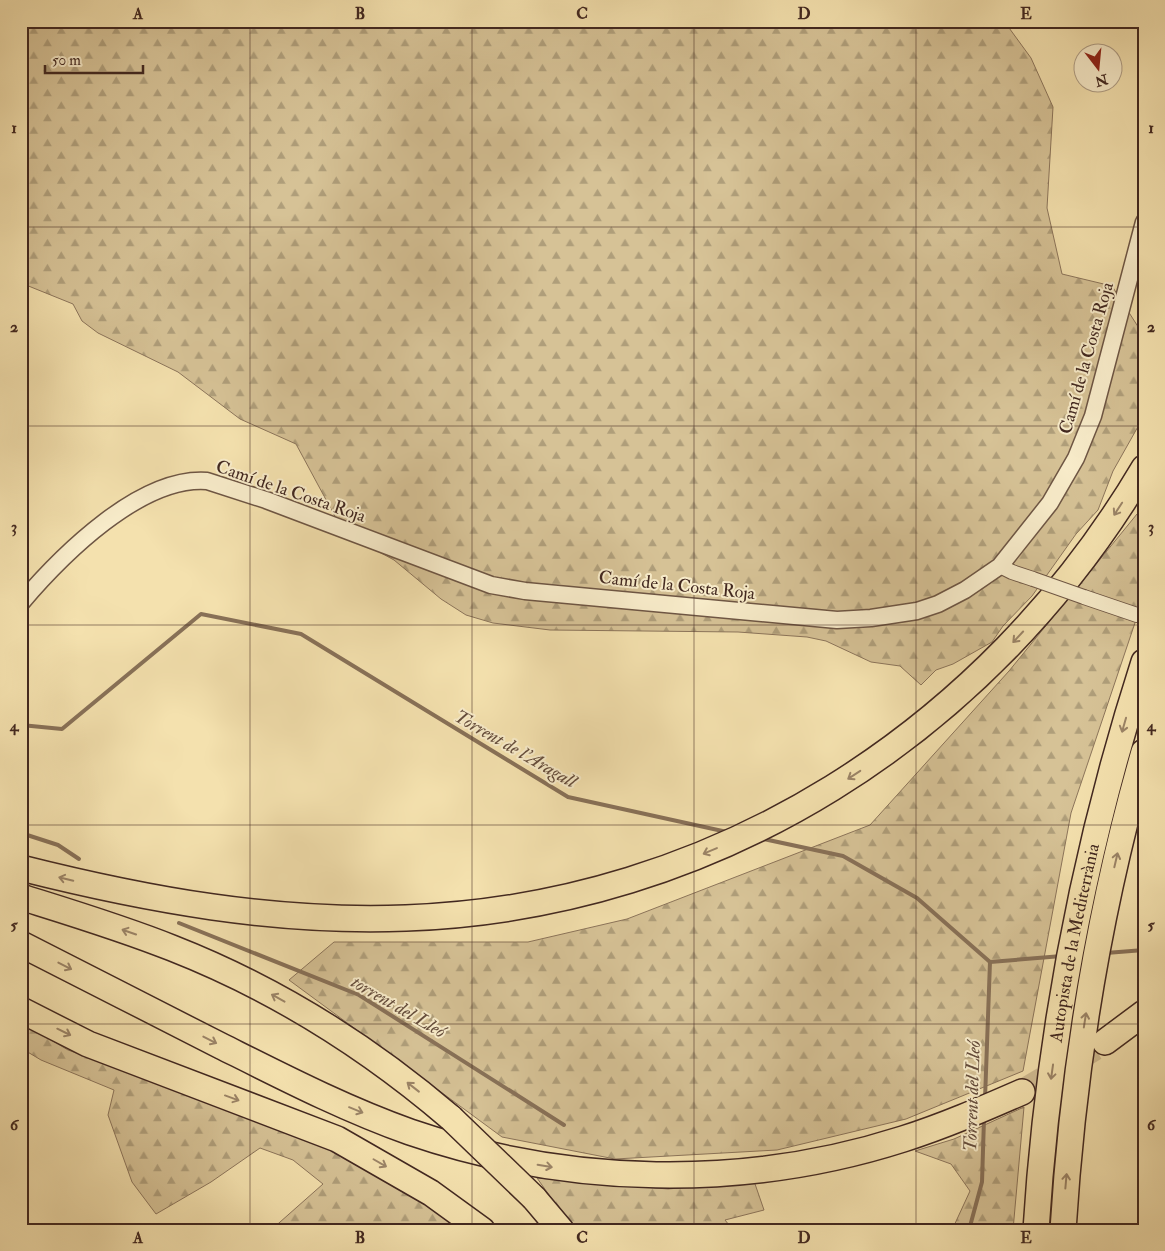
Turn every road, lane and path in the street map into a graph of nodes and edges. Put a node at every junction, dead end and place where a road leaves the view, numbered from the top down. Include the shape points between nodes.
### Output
1 (1144, 222) edge
2 (1144, 468) edge
3 (1000, 566) junction
4 (21, 603) edge
5 (1138, 615) dead end
6 (1144, 662) edge
7 (1144, 752) edge
8 (21, 868) edge
9 (21, 897) edge
10 (21, 944) edge
11 (21, 1010) edge
12 (1144, 1013) edge
13 (1105, 1042) tunnel mouth
14 (1022, 1092) tunnel mouth
15 (482, 1230) edge
16 (561, 1230) edge
17 (1036, 1230) edge
18 (1062, 1230) edge

1 - 3 street, Camí de la Costa Roja via 1093,416 1076,458 1050,503
2 -> 8 highway via 1056,595 1014,642 947,706 901,743 818,798 760,829 668,867 603,888 523,905 441,916 374,919 308,917 209,907 111,890
3 - 4 street, Camí de la Costa Roja via 986,578 938,604 917,611 837,620 525,591 491,585 266,500 197,480 170,486 113,517 73,549
3 - 5 street, bridge
6 -> 17 highway, Autopista de la Mediterrània via 1098,825 1070,954 1050,1087
18 -> 7 highway, Autopista de la Mediterrània via 1087,1008 1107,900
16 -> 9 highway, bridge via 534,1198 451,1118 352,1042 268,992 164,945
10 -> 14 highway via 349,1107 410,1132 464,1148 564,1168 682,1175 805,1164 901,1140
11 -> 15 highway via 88,1044 337,1139 431,1193
12 - 13 highway

